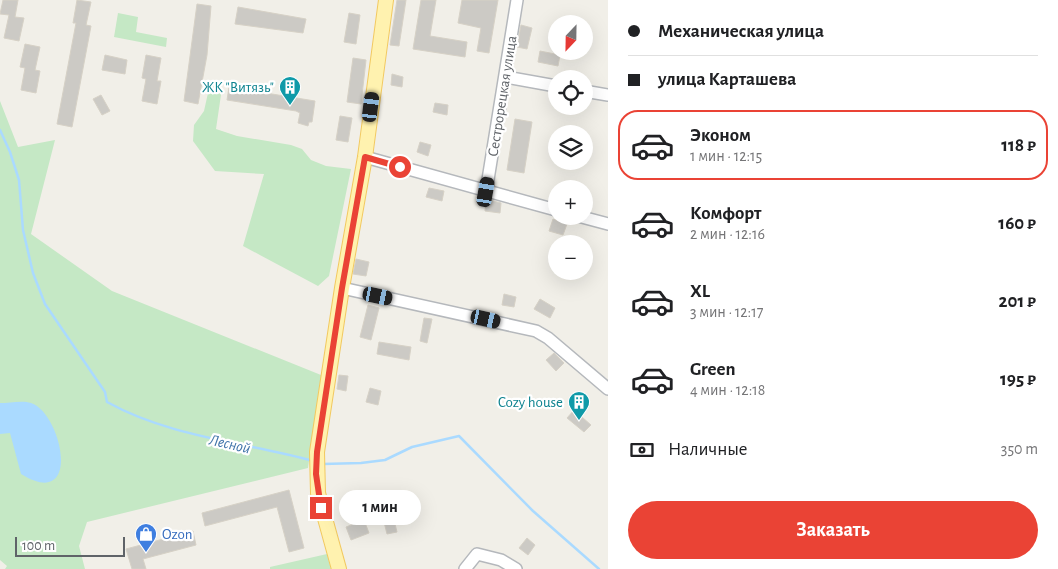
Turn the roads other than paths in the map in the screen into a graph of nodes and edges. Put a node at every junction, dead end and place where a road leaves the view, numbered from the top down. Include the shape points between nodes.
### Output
1 (386, 0) edge
2 (517, 0) edge
3 (506, 77) junction
4 (548, 85) edge
5 (593, 92) edge
6 (608, 95) edge
7 (365, 157) junction
8 (486, 192) junction
9 (548, 208) edge
10 (593, 220) edge
11 (608, 224) edge
12 (342, 288) junction
13 (608, 389) edge
14 (339, 569) edge
15 (465, 569) edge
16 (516, 569) edge

1 - 7 main road
2 - 3 street, Сестрорецкая улица
3 - 4 street
3 - 8 street, Сестрорецкая улица
5 - 6 street
7 - 8 street
7 - 12 main road
8 - 9 street
10 - 11 street
12 - 13 street via 536,331
12 - 14 main road via 317,459 321,508
15 - 16 street via 477,554 501,560

